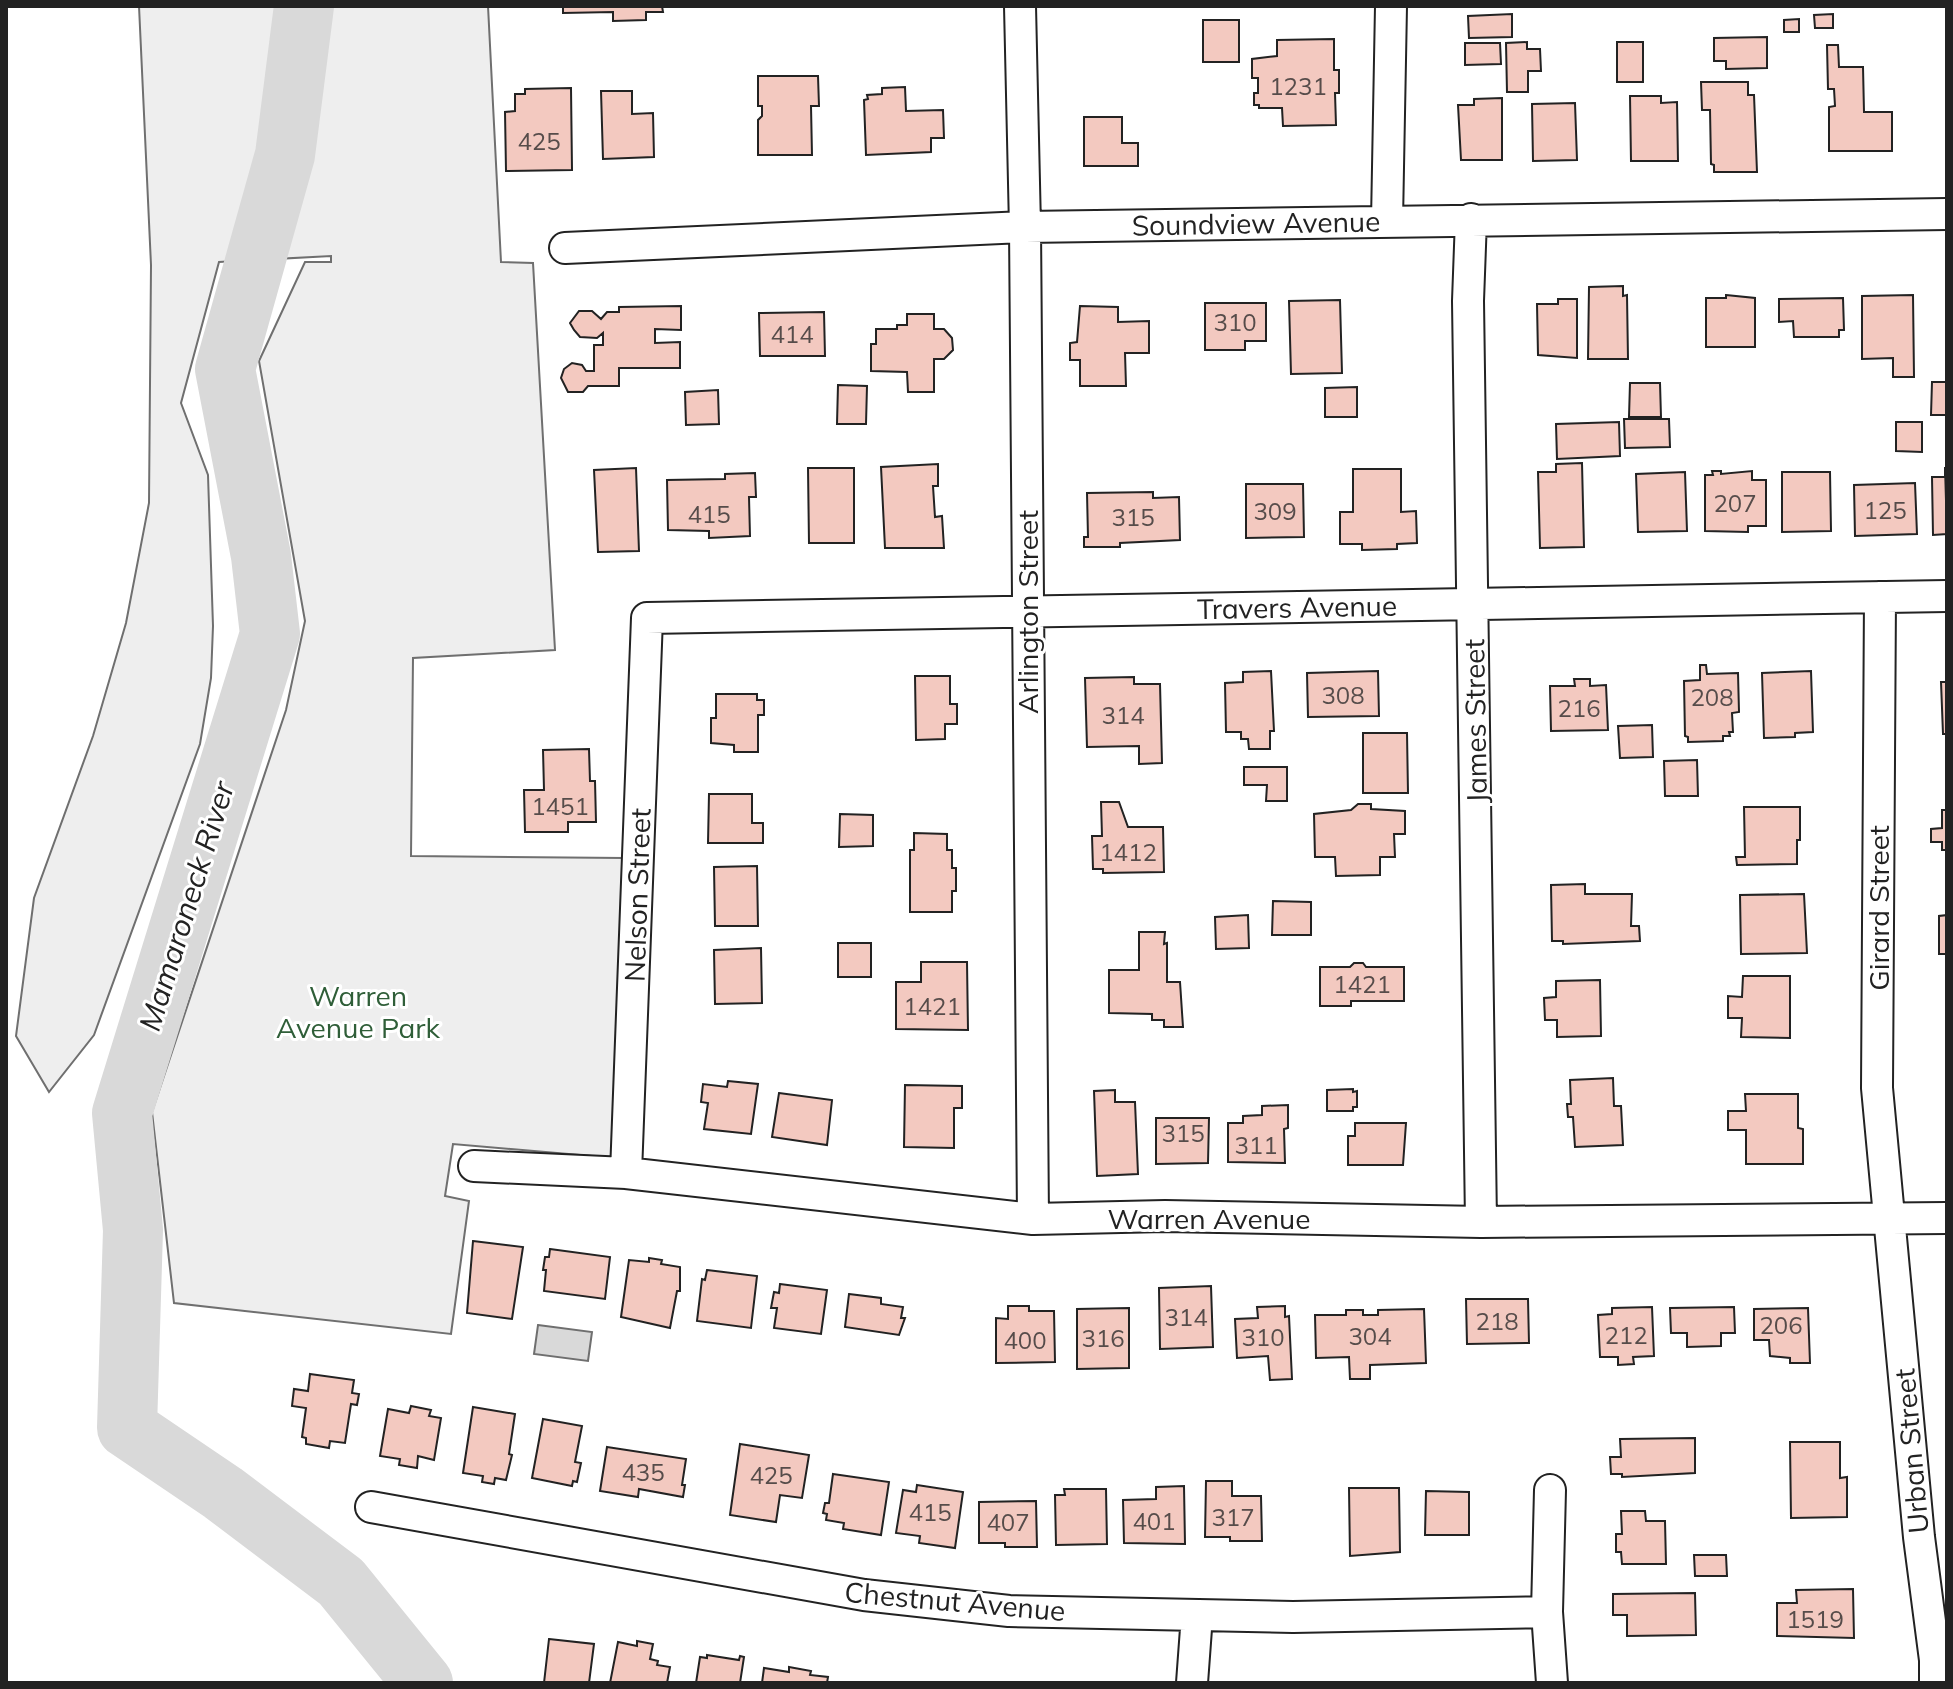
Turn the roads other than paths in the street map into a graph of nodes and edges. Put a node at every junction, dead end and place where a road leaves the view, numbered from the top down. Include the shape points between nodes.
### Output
1 (1020, 6) edge
2 (1391, 6) edge
3 (1947, 214) edge
4 (1471, 219) junction
5 (1387, 221) junction
6 (1025, 227) junction
7 (565, 248) dead end
8 (1947, 596) edge
9 (1880, 597) junction
10 (1473, 604) junction
11 (1027, 612) junction
12 (647, 618) joint
13 (474, 1166) dead end
14 (626, 1173) junction
15 (1889, 1218) junction
16 (1947, 1218) edge
17 (1033, 1219) junction
18 (1481, 1222) junction
19 (1550, 1490) dead end
20 (371, 1507) dead end
21 (1547, 1612) junction
22 (1197, 1615) junction
23 (1192, 1683) edge
24 (1552, 1683) edge
25 (1935, 1683) edge

1 - 6 street, Arlington Street
2 - 5 street
3 - 4 street, Soundview Avenue
4 - 5 street, Soundview Avenue
4 - 10 street, James Street
5 - 6 street, Soundview Avenue
6 - 7 street, Soundview Avenue
6 - 11 street, Arlington Street
8 - 9 street, Travers Avenue
9 - 10 street, Travers Avenue
9 - 15 street, Girard Street via 1877,1088
10 - 11 street, Travers Avenue
10 - 18 street, James Street
11 - 12 street, Travers Avenue
11 - 17 street, Arlington Street
12 - 14 street, Nelson Street
13 - 14 street, Warren Avenue
14 - 17 street, Warren Avenue
15 - 16 street, Warren Avenue
15 - 18 street, Warren Avenue
15 - 25 street, Urban Street
17 - 18 street, Warren Avenue
19 - 21 street
20 - 22 street, Chestnut Avenue via 864,1595 1009,1611
21 - 22 street, Chestnut Avenue
21 - 24 street
22 - 23 street

